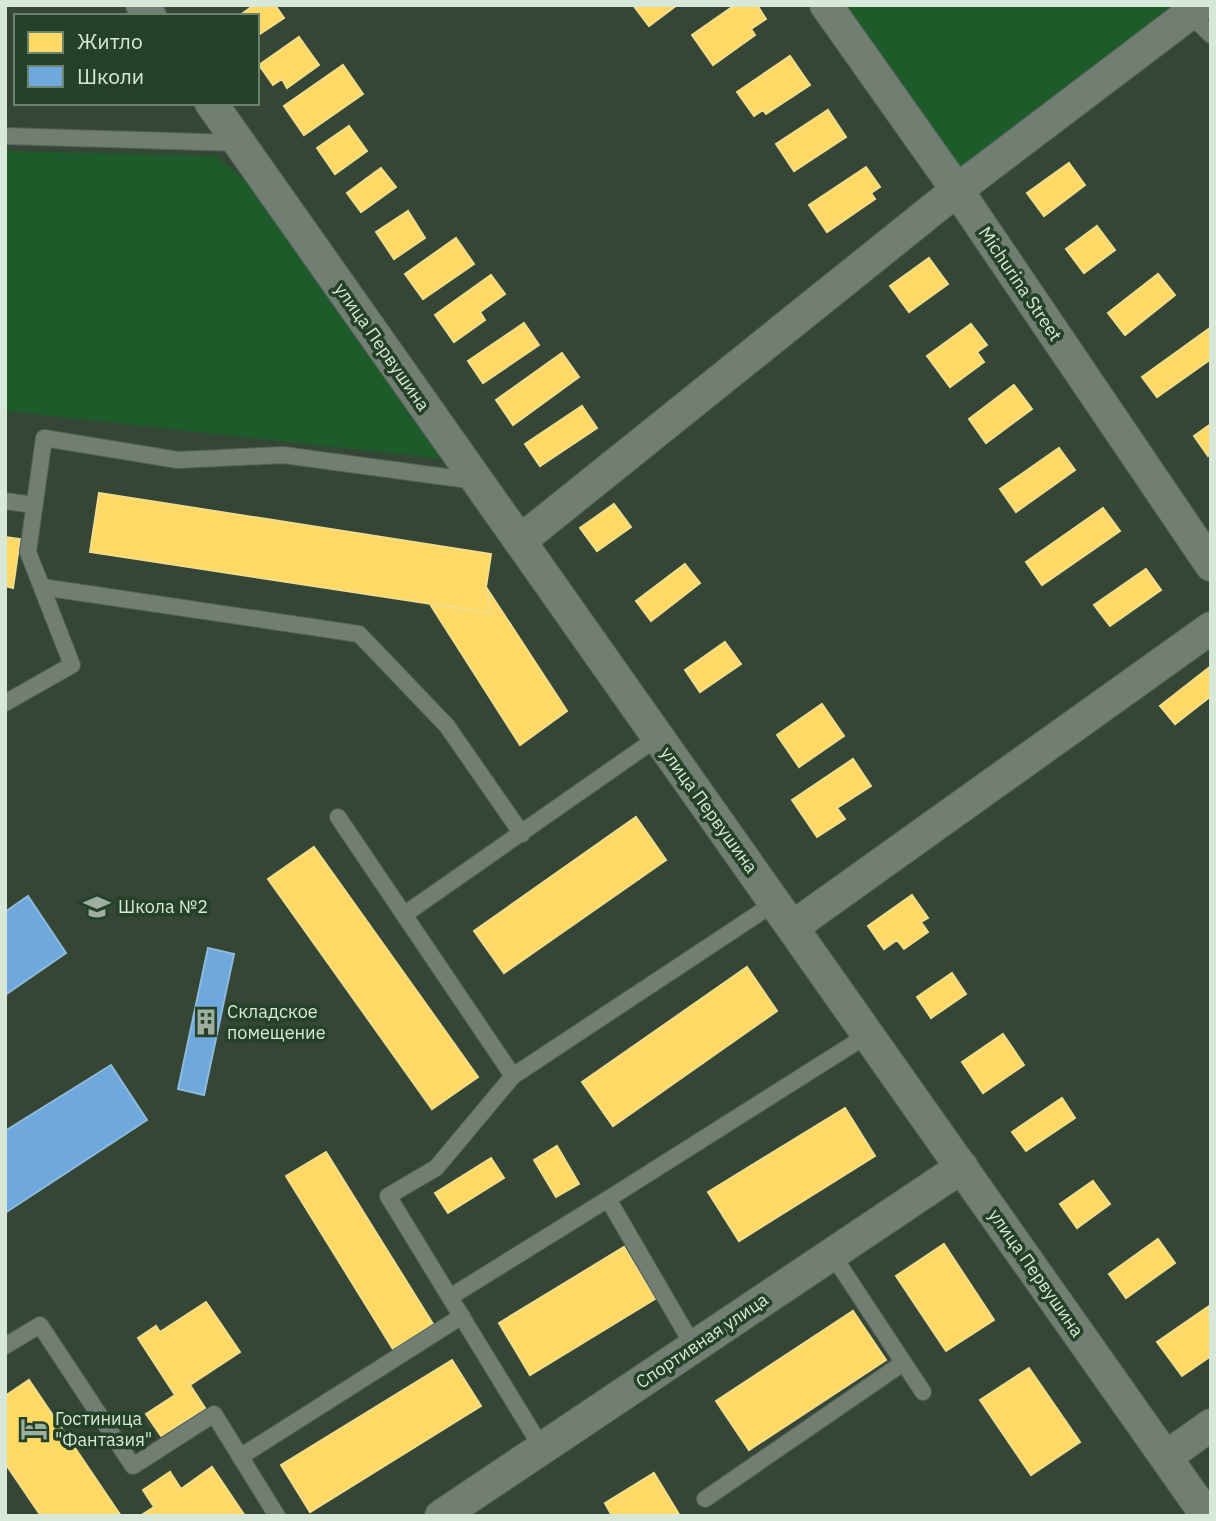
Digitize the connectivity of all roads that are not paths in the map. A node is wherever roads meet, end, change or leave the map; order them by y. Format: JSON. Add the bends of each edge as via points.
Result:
{"nodes":[{"id":1,"x":826,"y":5,"type":"edge"},
{"id":2,"x":1195,"y":15,"type":"edge"},
{"id":3,"x":212,"y":105,"type":"edge"},
{"id":4,"x":5,"y":136,"type":"edge"},
{"id":5,"x":239,"y":143,"type":"junction"},
{"id":6,"x":957,"y":190,"type":"junction"},
{"id":7,"x":476,"y":481,"type":"junction"},
{"id":8,"x":5,"y":501,"type":"edge"},
{"id":9,"x":34,"y":505,"type":"junction"},
{"id":10,"x":520,"y":541,"type":"junction"},
{"id":11,"x":1211,"y":565,"type":"edge"},
{"id":12,"x":41,"y":587,"type":"junction"},
{"id":13,"x":1211,"y":628,"type":"edge"},
{"id":14,"x":5,"y":702,"type":"edge"},
{"id":15,"x":657,"y":738,"type":"junction"},
{"id":16,"x":338,"y":817,"type":"dead end"},
{"id":17,"x":523,"y":834,"type":"junction"},
{"id":18,"x":405,"y":914,"type":"junction"},
{"id":19,"x":785,"y":914,"type":"junction"},
{"id":20,"x":869,"y":1034,"type":"junction"},
{"id":21,"x":513,"y":1076,"type":"junction"},
{"id":22,"x":962,"y":1167,"type":"junction"},
{"id":23,"x":608,"y":1199,"type":"junction"},
{"id":24,"x":832,"y":1254,"type":"junction"},
{"id":25,"x":450,"y":1297,"type":"junction"},
{"id":26,"x":461,"y":1316,"type":"junction"},
{"id":27,"x":5,"y":1346,"type":"edge"},
{"id":28,"x":694,"y":1347,"type":"junction"},
{"id":29,"x":903,"y":1363,"type":"junction"},
{"id":30,"x":923,"y":1392,"type":"dead end"},
{"id":31,"x":1211,"y":1426,"type":"edge"},
{"id":32,"x":541,"y":1448,"type":"junction"},
{"id":33,"x":240,"y":1457,"type":"junction"},
{"id":34,"x":1166,"y":1457,"type":"junction"},
{"id":35,"x":705,"y":1499,"type":"dead end"},
{"id":36,"x":277,"y":1516,"type":"edge"},
{"id":37,"x":441,"y":1516,"type":"edge"},
{"id":38,"x":1207,"y":1516,"type":"edge"}],
"edges":[{"from":1,"to":6,"type":"street","name":"Michurina Street"},
{"from":2,"to":6,"type":"street"},
{"from":3,"to":5,"type":"street","name":"улица Первушина"},
{"from":4,"to":5,"type":"lane"},
{"from":5,"to":7,"type":"street","name":"улица Первушина"},
{"from":6,"to":10,"type":"street"},
{"from":6,"to":11,"type":"street","name":"Michurina Street"},
{"from":7,"to":9,"type":"lane","via":[[283,456],[178,460],[44,438]]},
{"from":7,"to":10,"type":"street","name":"улица Первушина"},
{"from":8,"to":9,"type":"lane"},
{"from":9,"to":12,"type":"lane","via":[[28,552]]},
{"from":10,"to":15,"type":"street","name":"улица Первушина"},
{"from":12,"to":14,"type":"lane","via":[[72,665]]},
{"from":12,"to":17,"type":"lane","via":[[359,634],[447,726]]},
{"from":13,"to":19,"type":"street"},
{"from":15,"to":17,"type":"lane"},
{"from":15,"to":19,"type":"street","name":"улица Первушина"},
{"from":16,"to":18,"type":"lane"},
{"from":17,"to":18,"type":"lane"},
{"from":18,"to":21,"type":"lane"},
{"from":19,"to":20,"type":"street","name":"улица Первушина"},
{"from":19,"to":21,"type":"lane"},
{"from":20,"to":22,"type":"street","name":"улица Первушина"},
{"from":20,"to":23,"type":"lane"},
{"from":21,"to":25,"type":"lane","via":[[436,1168],[388,1196]]},
{"from":22,"to":24,"type":"street","name":"Спортивная улица"},
{"from":22,"to":34,"type":"street","name":"улица Первушина"},
{"from":23,"to":25,"type":"lane"},
{"from":23,"to":28,"type":"lane"},
{"from":24,"to":28,"type":"street","name":"Спортивная улица"},
{"from":24,"to":29,"type":"lane"},
{"from":25,"to":26,"type":"lane"},
{"from":26,"to":32,"type":"lane"},
{"from":26,"to":33,"type":"lane"},
{"from":27,"to":33,"type":"lane","via":[[40,1325],[133,1466],[214,1414]]},
{"from":28,"to":32,"type":"street","name":"Спортивная улица"},
{"from":29,"to":30,"type":"lane"},
{"from":29,"to":35,"type":"lane"},
{"from":31,"to":34,"type":"street"},
{"from":32,"to":37,"type":"street","name":"Спортивная улица"},
{"from":33,"to":36,"type":"lane"},
{"from":34,"to":38,"type":"street","name":"улица Первушина"}]}
